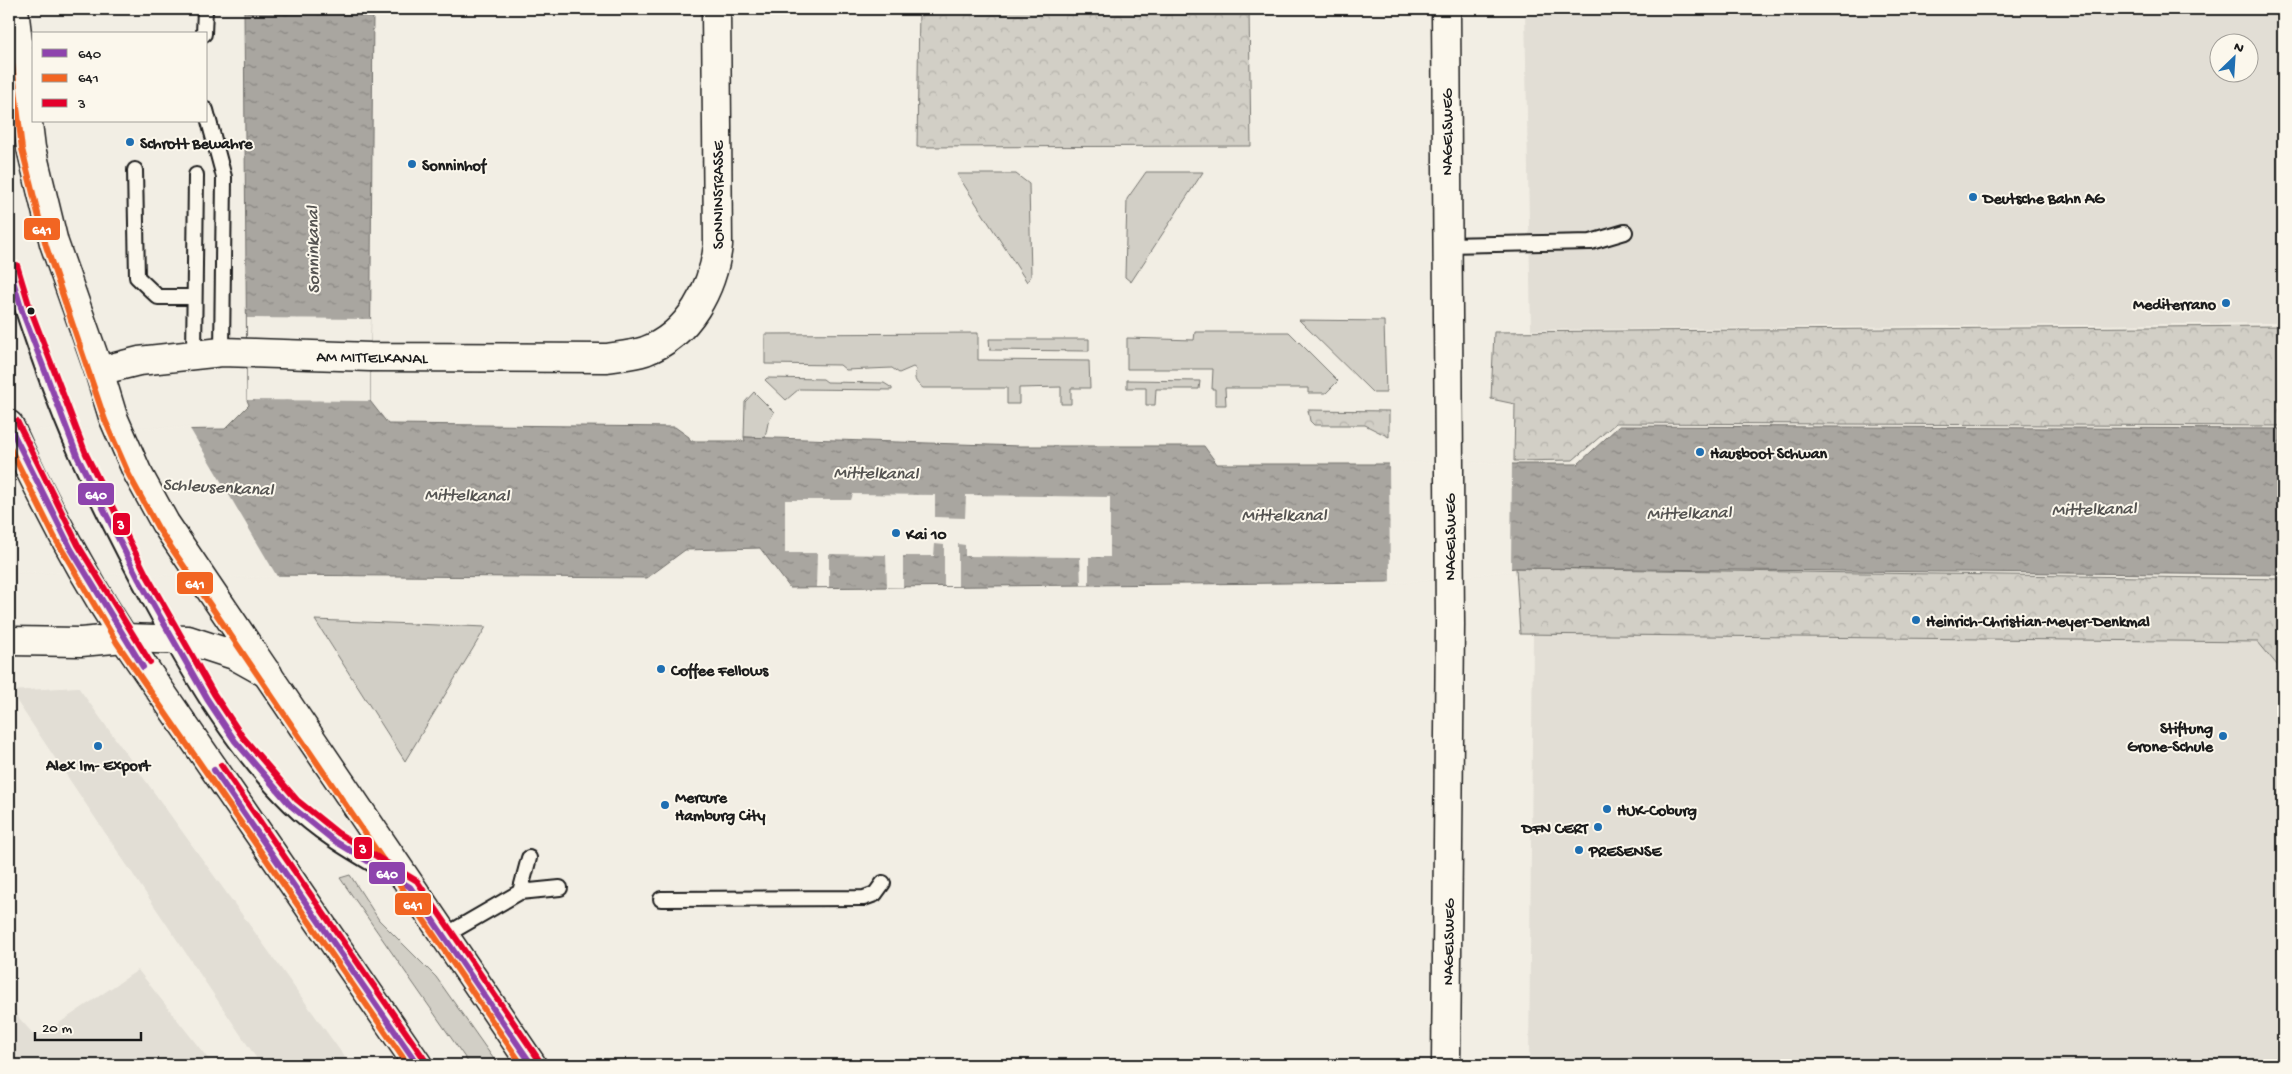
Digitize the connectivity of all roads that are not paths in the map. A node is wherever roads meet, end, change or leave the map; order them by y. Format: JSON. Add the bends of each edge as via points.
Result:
{"nodes":[{"id":1,"x":14,"y":9,"type":"edge"},
{"id":2,"x":205,"y":9,"type":"edge"},
{"id":3,"x":716,"y":9,"type":"edge"},
{"id":4,"x":1446,"y":9,"type":"edge"},
{"id":5,"x":204,"y":32,"type":"edge"},
{"id":6,"x":208,"y":117,"type":"edge"},
{"id":7,"x":134,"y":170,"type":"dead end"},
{"id":8,"x":196,"y":175,"type":"dead end"},
{"id":9,"x":1624,"y":232,"type":"dead end"},
{"id":10,"x":1446,"y":245,"type":"junction"},
{"id":11,"x":9,"y":267,"type":"edge"},
{"id":12,"x":194,"y":297,"type":"junction"},
{"id":13,"x":645,"y":351,"type":"joint"},
{"id":14,"x":234,"y":352,"type":"junction"},
{"id":15,"x":194,"y":355,"type":"junction"},
{"id":16,"x":99,"y":371,"type":"junction"},
{"id":17,"x":9,"y":425,"type":"edge"},
{"id":18,"x":124,"y":638,"type":"junction"},
{"id":19,"x":170,"y":638,"type":"junction"},
{"id":20,"x":9,"y":641,"type":"edge"},
{"id":21,"x":268,"y":674,"type":"junction"},
{"id":22,"x":529,"y":858,"type":"dead end"},
{"id":23,"x":883,"y":884,"type":"dead end"},
{"id":24,"x":410,"y":886,"type":"junction"},
{"id":25,"x":560,"y":888,"type":"dead end"},
{"id":26,"x":520,"y":892,"type":"junction"},
{"id":27,"x":661,"y":899,"type":"dead end"},
{"id":28,"x":444,"y":936,"type":"junction"},
{"id":29,"x":418,"y":1065,"type":"edge"},
{"id":30,"x":532,"y":1065,"type":"edge"},
{"id":31,"x":1446,"y":1065,"type":"edge"}],
"edges":[{"from":1,"to":16,"type":"street","via":[[31,148],[54,244]]},
{"from":2,"to":5,"type":"lane"},
{"from":3,"to":13,"type":"street","name":"SONNINSTRASSE","via":[[716,261],[707,290],[687,320],[666,339]]},
{"from":4,"to":10,"type":"street","name":"NAGELSWEG"},
{"from":6,"to":14,"type":"lane","via":[[224,177]]},
{"from":7,"to":12,"type":"lane","via":[[137,277],[158,297]]},
{"from":8,"to":12,"type":"lane"},
{"from":9,"to":10,"type":"lane","via":[[1591,242]]},
{"from":10,"to":31,"type":"street","name":"NAGELSWEG","via":[[1449,444]]},
{"from":11,"to":19,"type":"lane","via":[[22,311],[78,458]]},
{"from":12,"to":15,"type":"lane"},
{"from":13,"to":14,"type":"street","name":"AM MITTELKANAL","via":[[607,358]]},
{"from":14,"to":15,"type":"street","name":"AM MITTELKANAL"},
{"from":15,"to":16,"type":"street","name":"AM MITTELKANAL","via":[[139,361]]},
{"from":16,"to":21,"type":"street","via":[[113,417],[137,472],[166,523]]},
{"from":17,"to":18,"type":"street","via":[[39,492],[85,577]]},
{"from":18,"to":19,"type":"street"},
{"from":18,"to":20,"type":"street","via":[[81,642]]},
{"from":18,"to":29,"type":"street"},
{"from":19,"to":21,"type":"street","via":[[204,644],[234,655]]},
{"from":19,"to":24,"type":"lane","via":[[235,741],[291,806],[333,840]]},
{"from":21,"to":24,"type":"street"},
{"from":22,"to":26,"type":"lane"},
{"from":23,"to":27,"type":"lane","via":[[875,894],[864,898]]},
{"from":24,"to":28,"type":"street"},
{"from":25,"to":26,"type":"lane"},
{"from":26,"to":28,"type":"lane"},
{"from":28,"to":30,"type":"street"}]}
